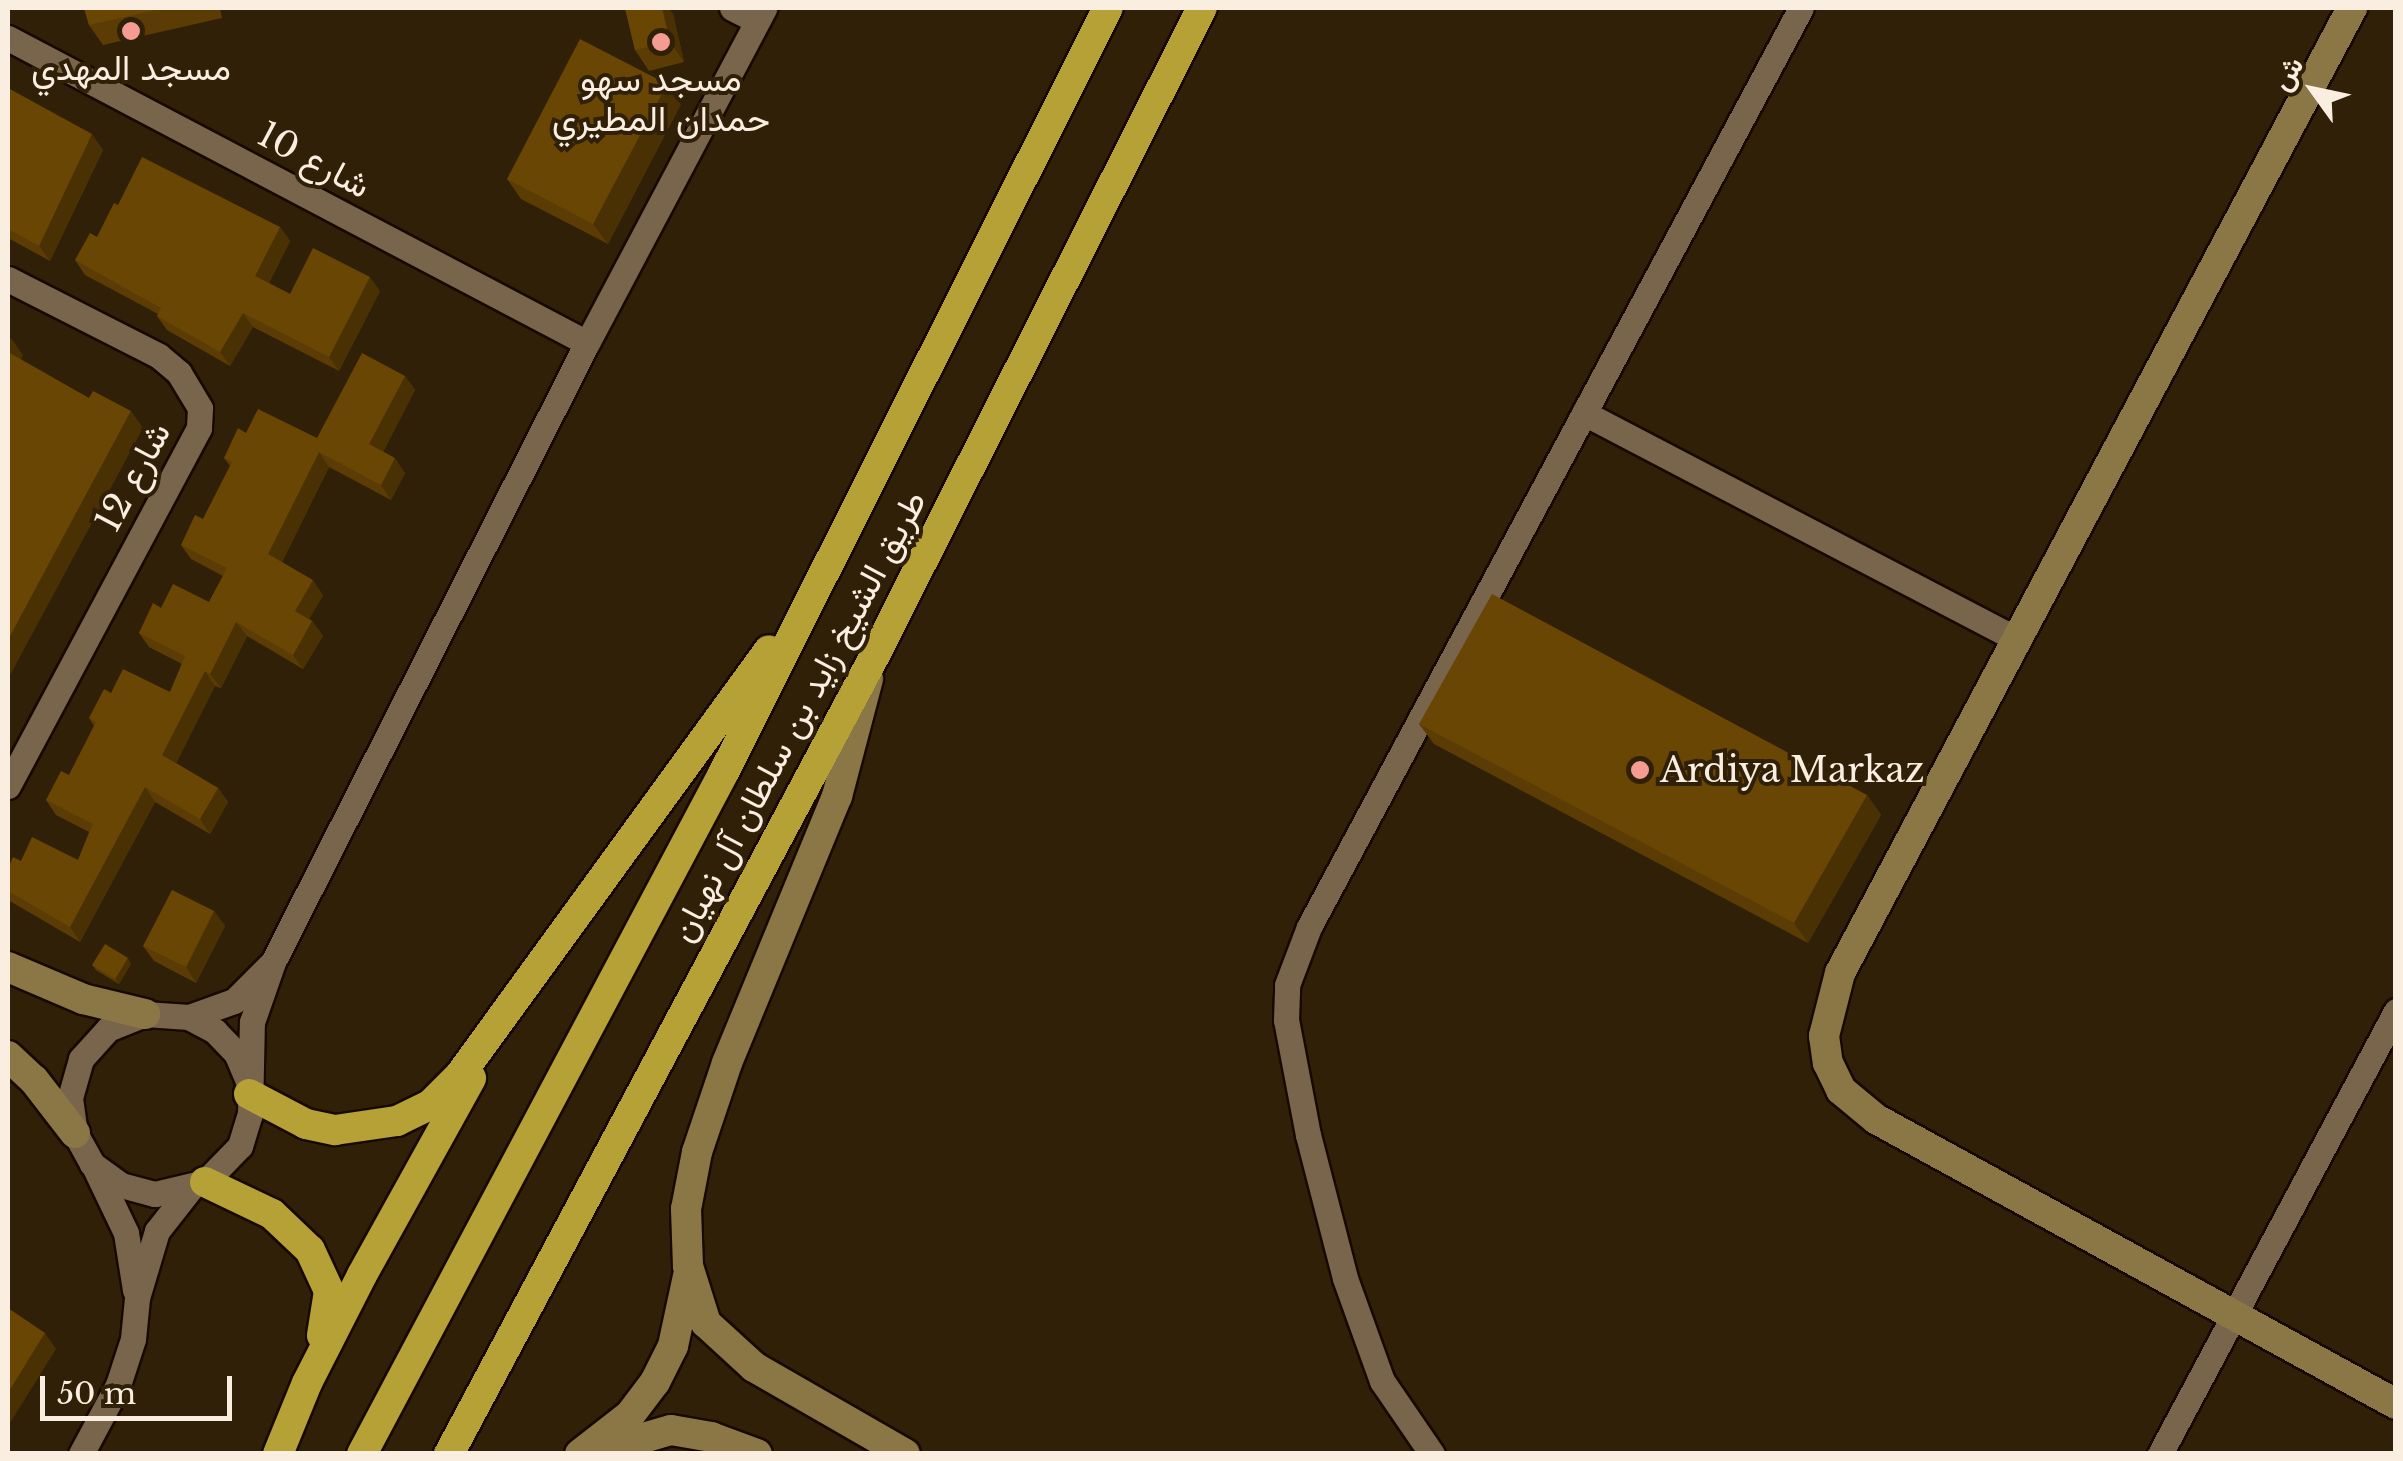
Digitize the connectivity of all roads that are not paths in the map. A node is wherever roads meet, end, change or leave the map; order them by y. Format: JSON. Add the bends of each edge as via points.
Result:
{"nodes":[{"id":1,"x":732,"y":8,"type":"edge"},
{"id":2,"x":1108,"y":8,"type":"edge"},
{"id":3,"x":1202,"y":8,"type":"edge"},
{"id":4,"x":1801,"y":8,"type":"edge"},
{"id":5,"x":2352,"y":8,"type":"edge"},
{"id":6,"x":761,"y":14,"type":"edge"},
{"id":7,"x":8,"y":38,"type":"edge"},
{"id":8,"x":8,"y":278,"type":"edge"},
{"id":9,"x":587,"y":344,"type":"junction"},
{"id":10,"x":1584,"y":413,"type":"junction"},
{"id":11,"x":819,"y":584,"type":"junction"},
{"id":12,"x":2014,"y":638,"type":"junction"},
{"id":13,"x":875,"y":655,"type":"junction"},
{"id":14,"x":8,"y":786,"type":"edge"},
{"id":15,"x":273,"y":962,"type":"junction"},
{"id":16,"x":8,"y":967,"type":"edge"},
{"id":17,"x":532,"y":970,"type":"junction"},
{"id":18,"x":2396,"y":1011,"type":"edge"},
{"id":19,"x":145,"y":1014,"type":"junction"},
{"id":20,"x":188,"y":1017,"type":"junction"},
{"id":21,"x":8,"y":1056,"type":"edge"},
{"id":22,"x":248,"y":1088,"type":"junction"},
{"id":23,"x":75,"y":1133,"type":"junction"},
{"id":24,"x":92,"y":1164,"type":"junction"},
{"id":25,"x":198,"y":1185,"type":"junction"},
{"id":26,"x":688,"y":1266,"type":"junction"},
{"id":27,"x":137,"y":1298,"type":"junction"},
{"id":28,"x":2232,"y":1317,"type":"junction"},
{"id":29,"x":307,"y":1383,"type":"junction"},
{"id":30,"x":2396,"y":1404,"type":"edge"},
{"id":31,"x":81,"y":1454,"type":"edge"},
{"id":32,"x":278,"y":1454,"type":"edge"},
{"id":33,"x":362,"y":1454,"type":"edge"},
{"id":34,"x":450,"y":1454,"type":"edge"},
{"id":35,"x":580,"y":1454,"type":"edge"},
{"id":36,"x":591,"y":1454,"type":"edge"},
{"id":37,"x":757,"y":1454,"type":"edge"},
{"id":38,"x":905,"y":1454,"type":"edge"},
{"id":39,"x":1432,"y":1454,"type":"edge"},
{"id":40,"x":2160,"y":1454,"type":"edge"}],
"edges":[{"from":1,"to":6,"type":"street"},
{"from":2,"to":11,"type":"highway","name":"طريق الشيخ زايد بن سلطان آل نهيان"},
{"from":3,"to":13,"type":"highway","name":"طريق الشيخ زايد بن سلطان آل نهيان"},
{"from":4,"to":10,"type":"street"},
{"from":5,"to":12,"type":"street"},
{"from":6,"to":9,"type":"street"},
{"from":7,"to":9,"type":"street","name":"شارع 10"},
{"from":8,"to":14,"type":"street","name":"شارع 12","via":[[159,356],[179,373],[200,408],[199,428]]},
{"from":9,"to":15,"type":"street"},
{"from":10,"to":12,"type":"street"},
{"from":10,"to":39,"type":"street","via":[[1309,927],[1286,985],[1286,1020],[1308,1135],[1345,1278],[1382,1381]]},
{"from":11,"to":17,"type":"highway"},
{"from":11,"to":33,"type":"highway","name":"طريق الشيخ زايد بن سلطان آل نهيان"},
{"from":12,"to":28,"type":"street","via":[[1840,973],[1824,1036],[1828,1063],[1841,1090],[1876,1119]]},
{"from":13,"to":26,"type":"street","via":[[837,796],[697,1152],[686,1209]]},
{"from":13,"to":34,"type":"highway","name":"طريق الشيخ زايد بن سلطان آل نهيان"},
{"from":15,"to":20,"type":"street","via":[[234,1002]]},
{"from":15,"to":22,"type":"street","via":[[252,1022]]},
{"from":16,"to":19,"type":"street"},
{"from":17,"to":22,"type":"highway","via":[[460,1075],[430,1104],[397,1121],[336,1130],[306,1124]]},
{"from":17,"to":29,"type":"highway"},
{"from":18,"to":28,"type":"street"},
{"from":19,"to":20,"type":"street"},
{"from":19,"to":23,"type":"street","via":[[108,1029],[82,1059],[70,1098]]},
{"from":20,"to":22,"type":"street","via":[[236,1053]]},
{"from":21,"to":23,"type":"street"},
{"from":22,"to":25,"type":"street","via":[[250,1114],[240,1146]]},
{"from":23,"to":24,"type":"street"},
{"from":24,"to":25,"type":"street","via":[[121,1185],[155,1194]]},
{"from":24,"to":27,"type":"street","via":[[126,1234]]},
{"from":25,"to":27,"type":"street","via":[[157,1231]]},
{"from":25,"to":29,"type":"highway","via":[[272,1214],[296,1231],[322,1269],[329,1291],[326,1320]]},
{"from":26,"to":35,"type":"street","via":[[673,1346],[655,1382],[630,1415]]},
{"from":26,"to":38,"type":"street","via":[[706,1323],[754,1367]]},
{"from":27,"to":31,"type":"street","via":[[134,1339],[118,1385]]},
{"from":28,"to":30,"type":"street"},
{"from":28,"to":40,"type":"street"},
{"from":29,"to":32,"type":"highway"},
{"from":36,"to":37,"type":"street","via":[[671,1430]]}]}
